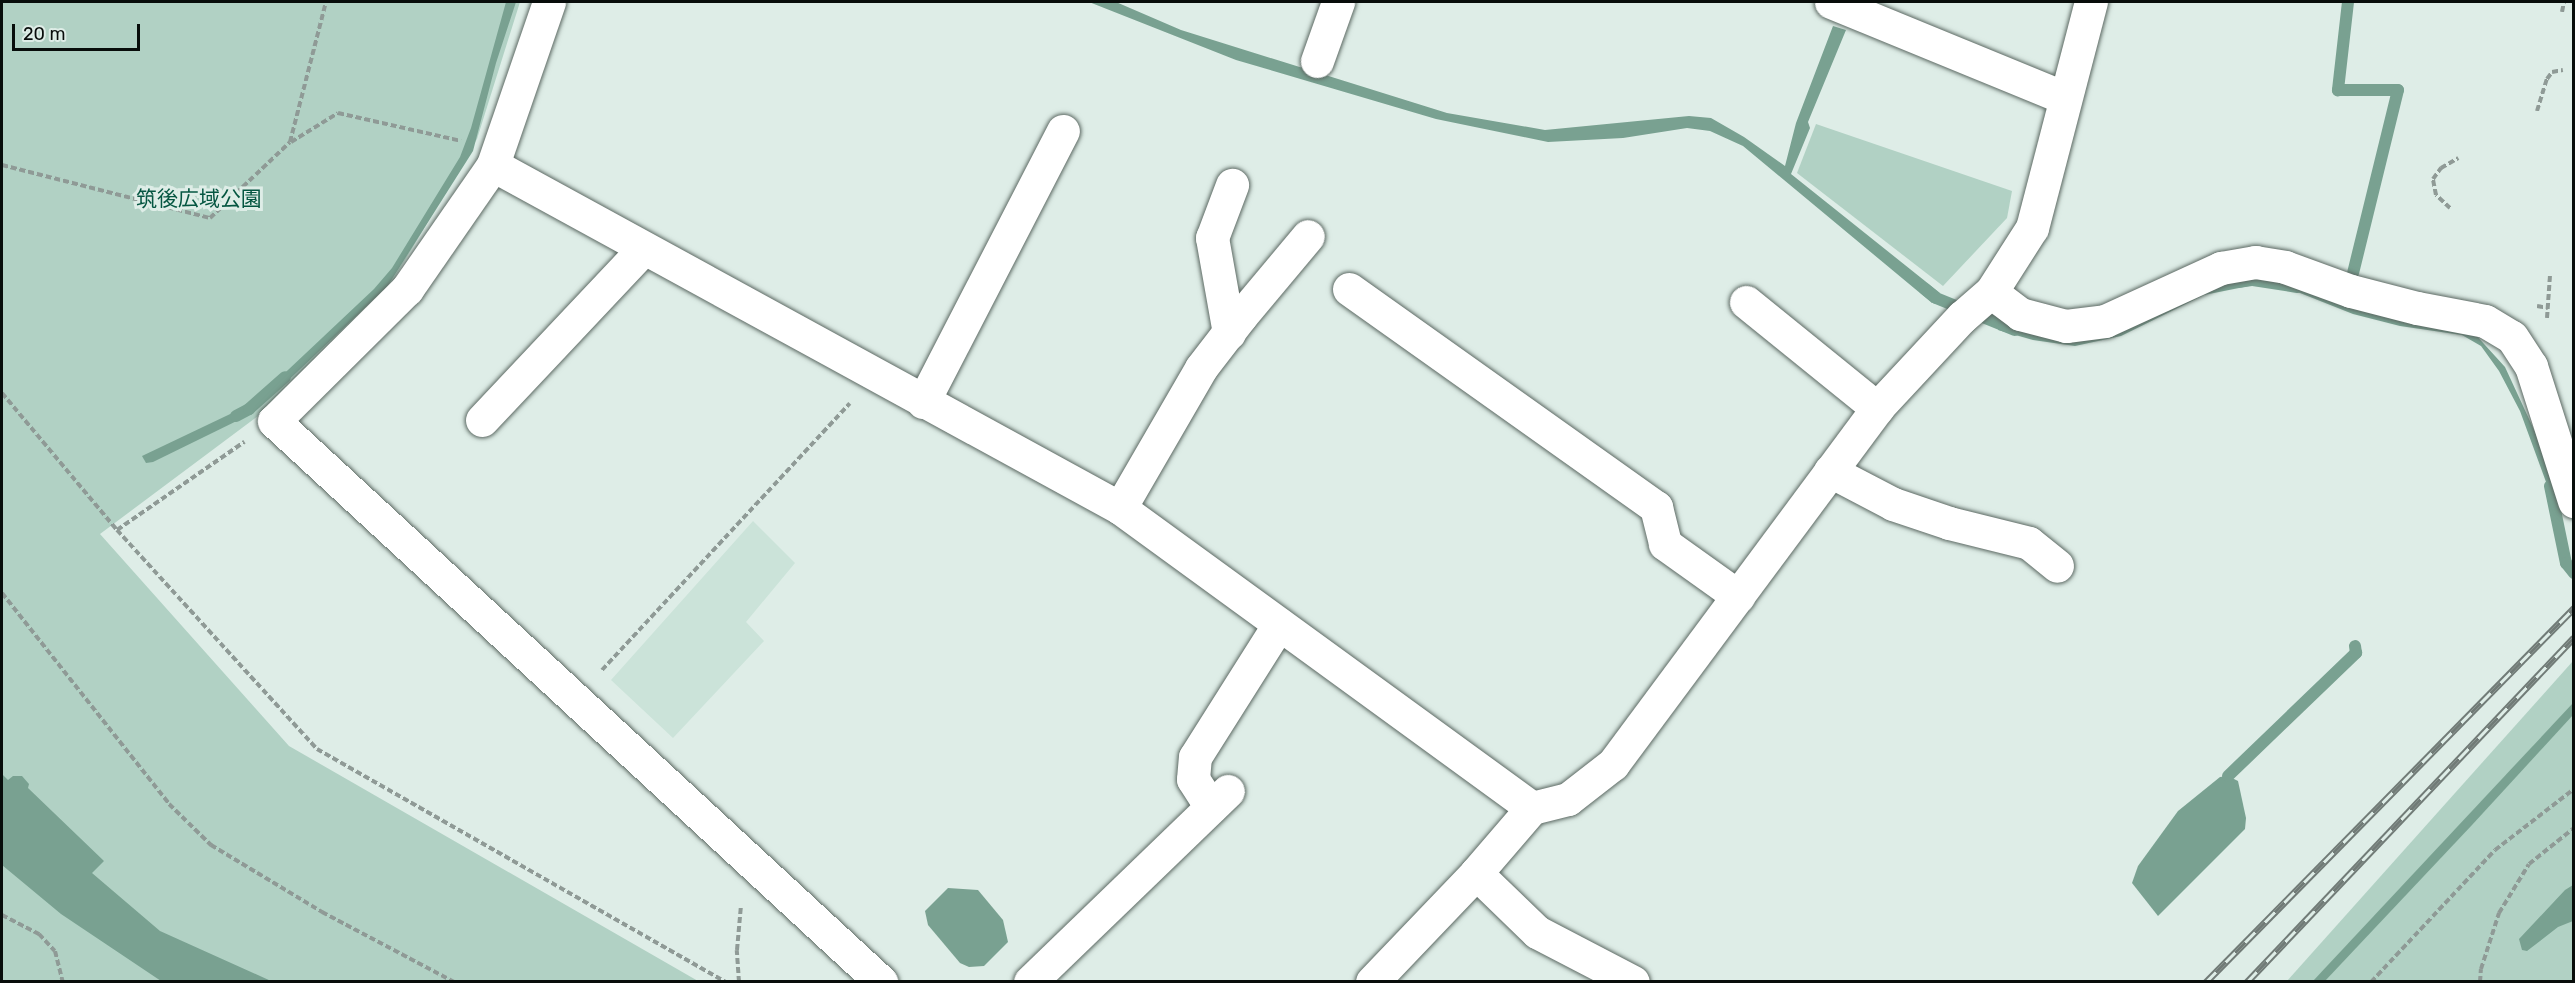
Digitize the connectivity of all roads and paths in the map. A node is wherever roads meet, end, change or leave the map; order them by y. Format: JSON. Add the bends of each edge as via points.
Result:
{"nodes":[{"id":1,"x":326,"y":2,"type":"edge"},
{"id":2,"x":549,"y":2,"type":"edge"},
{"id":3,"x":1338,"y":2,"type":"edge"},
{"id":4,"x":1831,"y":2,"type":"edge"},
{"id":5,"x":2091,"y":2,"type":"edge"},
{"id":6,"x":2564,"y":2,"type":"edge"},
{"id":7,"x":2562,"y":12,"type":"dead end"},
{"id":8,"x":1317,"y":61,"type":"dead end"},
{"id":9,"x":2563,"y":70,"type":"dead end"},
{"id":10,"x":2066,"y":98,"type":"junction"},
{"id":11,"x":2537,"y":111,"type":"dead end"},
{"id":12,"x":1063,"y":131,"type":"dead end"},
{"id":13,"x":456,"y":139,"type":"dead end"},
{"id":14,"x":290,"y":142,"type":"junction"},
{"id":15,"x":2458,"y":158,"type":"dead end"},
{"id":16,"x":2,"y":165,"type":"edge"},
{"id":17,"x":493,"y":165,"type":"junction"},
{"id":18,"x":1232,"y":185,"type":"dead end"},
{"id":19,"x":2450,"y":208,"type":"dead end"},
{"id":20,"x":1308,"y":236,"type":"dead end"},
{"id":21,"x":644,"y":248,"type":"junction"},
{"id":22,"x":1349,"y":289,"type":"dead end"},
{"id":23,"x":1991,"y":292,"type":"junction"},
{"id":24,"x":1746,"y":302,"type":"dead end"},
{"id":25,"x":1229,"y":333,"type":"junction"},
{"id":26,"x":874,"y":376,"type":"junction"},
{"id":27,"x":2,"y":393,"type":"edge"},
{"id":28,"x":923,"y":402,"type":"junction"},
{"id":29,"x":1877,"y":408,"type":"junction"},
{"id":30,"x":482,"y":420,"type":"dead end"},
{"id":31,"x":274,"y":421,"type":"junction"},
{"id":32,"x":1830,"y":471,"type":"junction"},
{"id":33,"x":2574,"y":501,"type":"edge"},
{"id":34,"x":1120,"y":508,"type":"junction"},
{"id":35,"x":117,"y":530,"type":"junction"},
{"id":36,"x":2058,"y":566,"type":"dead end"},
{"id":37,"x":2,"y":593,"type":"edge"},
{"id":38,"x":1738,"y":596,"type":"junction"},
{"id":39,"x":1280,"y":624,"type":"junction"},
{"id":40,"x":575,"y":699,"type":"junction"},
{"id":41,"x":2574,"y":789,"type":"edge"},
{"id":42,"x":1532,"y":808,"type":"junction"},
{"id":43,"x":2574,"y":828,"type":"edge"},
{"id":44,"x":753,"y":864,"type":"junction"},
{"id":45,"x":1476,"y":873,"type":"junction"},
{"id":46,"x":2,"y":915,"type":"edge"},
{"id":47,"x":63,"y":981,"type":"edge"},
{"id":48,"x":454,"y":981,"type":"edge"},
{"id":49,"x":726,"y":981,"type":"edge"},
{"id":50,"x":739,"y":981,"type":"edge"},
{"id":51,"x":881,"y":981,"type":"edge"},
{"id":52,"x":1030,"y":981,"type":"edge"},
{"id":53,"x":1372,"y":981,"type":"edge"},
{"id":54,"x":1633,"y":981,"type":"edge"},
{"id":55,"x":2371,"y":981,"type":"edge"},
{"id":56,"x":2480,"y":981,"type":"edge"}],
"edges":[{"from":1,"to":14,"type":"path"},
{"from":2,"to":17,"type":"street"},
{"from":3,"to":8,"type":"street"},
{"from":4,"to":10,"type":"street"},
{"from":5,"to":10,"type":"street"},
{"from":6,"to":7,"type":"path"},
{"from":9,"to":11,"type":"path","via":[[2552,72],[2547,79]]},
{"from":10,"to":23,"type":"street","via":[[2032,228]]},
{"from":12,"to":28,"type":"street"},
{"from":13,"to":14,"type":"path","via":[[338,113]]},
{"from":14,"to":16,"type":"path","via":[[210,218]]},
{"from":15,"to":19,"type":"path","via":[[2441,168],[2433,179],[2436,195]]},
{"from":17,"to":21,"type":"street"},
{"from":17,"to":31,"type":"street","via":[[407,289]]},
{"from":18,"to":25,"type":"street","via":[[1212,238]]},
{"from":20,"to":25,"type":"street"},
{"from":21,"to":26,"type":"street"},
{"from":21,"to":30,"type":"street"},
{"from":22,"to":38,"type":"street","via":[[1656,507],[1665,544]]},
{"from":23,"to":29,"type":"street","via":[[1962,317]]},
{"from":23,"to":33,"type":"street","via":[[2020,314],[2066,326],[2105,321],[2221,268],[2255,262],[2285,267],[2362,294],[2485,321],[2512,337],[2531,366]]},
{"from":24,"to":29,"type":"street"},
{"from":25,"to":34,"type":"street","via":[[1201,368]]},
{"from":26,"to":28,"type":"street"},
{"from":26,"to":40,"type":"path"},
{"from":27,"to":35,"type":"path"},
{"from":28,"to":34,"type":"street"},
{"from":29,"to":32,"type":"street"},
{"from":31,"to":35,"type":"path"},
{"from":31,"to":40,"type":"street"},
{"from":32,"to":36,"type":"street","via":[[1893,504],[1948,523],[2029,543]]},
{"from":32,"to":38,"type":"street"},
{"from":34,"to":39,"type":"street"},
{"from":35,"to":49,"type":"path","via":[[318,749]]},
{"from":37,"to":48,"type":"path","via":[[169,804],[211,846],[322,912]]},
{"from":38,"to":42,"type":"street","via":[[1613,764],[1568,799]]},
{"from":39,"to":42,"type":"street"},
{"from":39,"to":52,"type":"street","via":[[1195,757],[1193,779],[1220,799]]},
{"from":40,"to":44,"type":"street"},
{"from":41,"to":55,"type":"path","via":[[2495,850]]},
{"from":42,"to":45,"type":"street"},
{"from":43,"to":56,"type":"path","via":[[2529,864],[2499,913]]},
{"from":44,"to":50,"type":"path","via":[[738,914]]},
{"from":44,"to":51,"type":"street"},
{"from":45,"to":53,"type":"street"},
{"from":45,"to":54,"type":"street","via":[[1537,932]]},
{"from":46,"to":47,"type":"path","via":[[39,934],[56,951]]}]}
